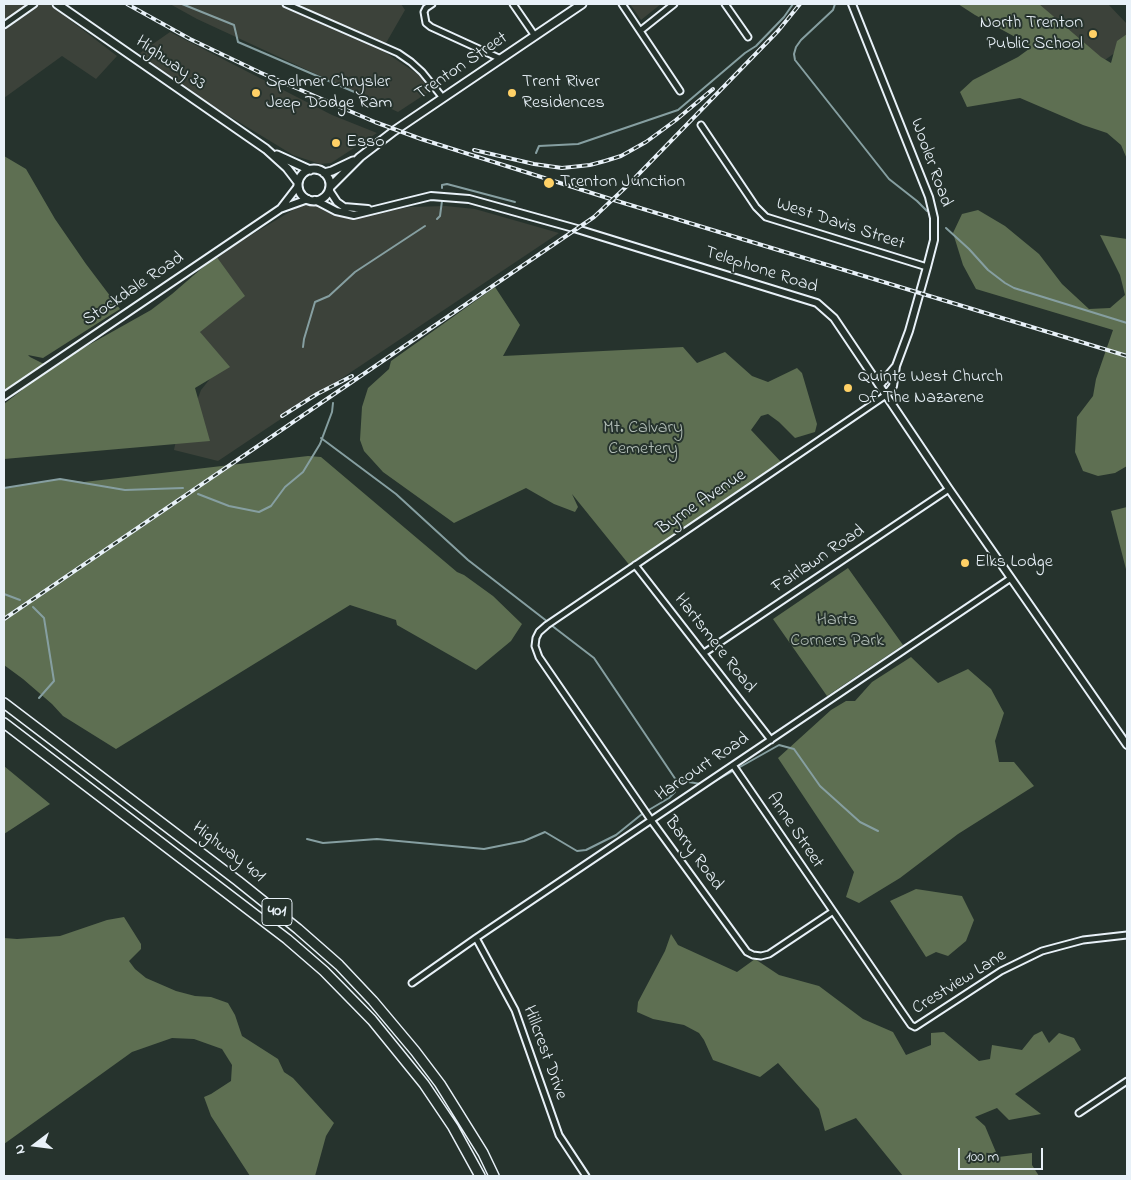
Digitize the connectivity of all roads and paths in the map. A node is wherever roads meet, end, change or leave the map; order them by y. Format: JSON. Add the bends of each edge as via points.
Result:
{"nodes":[{"id":1,"x":34,"y":4,"type":"edge"},
{"id":2,"x":57,"y":4,"type":"edge"},
{"id":3,"x":286,"y":4,"type":"edge"},
{"id":4,"x":432,"y":4,"type":"edge"},
{"id":5,"x":514,"y":4,"type":"edge"},
{"id":6,"x":582,"y":4,"type":"edge"},
{"id":7,"x":622,"y":4,"type":"edge"},
{"id":8,"x":674,"y":4,"type":"edge"},
{"id":9,"x":725,"y":4,"type":"edge"},
{"id":10,"x":852,"y":4,"type":"edge"},
{"id":11,"x":4,"y":25,"type":"edge"},
{"id":12,"x":640,"y":31,"type":"junction"},
{"id":13,"x":535,"y":36,"type":"junction"},
{"id":14,"x":748,"y":37,"type":"dead end"},
{"id":15,"x":501,"y":59,"type":"junction"},
{"id":16,"x":680,"y":91,"type":"dead end"},
{"id":17,"x":443,"y":98,"type":"junction"},
{"id":18,"x":702,"y":125,"type":"dead end"},
{"id":19,"x":266,"y":149,"type":"junction"},
{"id":20,"x":360,"y":157,"type":"junction"},
{"id":21,"x":310,"y":170,"type":"junction"},
{"id":22,"x":324,"y":173,"type":"junction"},
{"id":23,"x":297,"y":184,"type":"junction"},
{"id":24,"x":330,"y":189,"type":"junction"},
{"id":25,"x":311,"y":200,"type":"junction"},
{"id":26,"x":280,"y":209,"type":"junction"},
{"id":27,"x":377,"y":210,"type":"junction"},
{"id":28,"x":927,"y":267,"type":"junction"},
{"id":29,"x":896,"y":366,"type":"junction"},
{"id":30,"x":880,"y":385,"type":"junction"},
{"id":31,"x":886,"y":395,"type":"junction"},
{"id":32,"x":4,"y":396,"type":"edge"},
{"id":33,"x":949,"y":489,"type":"junction"},
{"id":34,"x":635,"y":565,"type":"junction"},
{"id":35,"x":1010,"y":578,"type":"junction"},
{"id":36,"x":536,"y":638,"type":"joint"},
{"id":37,"x":704,"y":654,"type":"junction"},
{"id":38,"x":4,"y":703,"type":"edge"},
{"id":39,"x":4,"y":722,"type":"edge"},
{"id":40,"x":770,"y":740,"type":"junction"},
{"id":41,"x":1127,"y":745,"type":"edge"},
{"id":42,"x":733,"y":765,"type":"junction"},
{"id":43,"x":651,"y":820,"type":"junction"},
{"id":44,"x":832,"y":912,"type":"junction"},
{"id":45,"x":1127,"y":935,"type":"edge"},
{"id":46,"x":476,"y":938,"type":"junction"},
{"id":47,"x":412,"y":983,"type":"dead end"},
{"id":48,"x":1127,"y":1081,"type":"edge"},
{"id":49,"x":1079,"y":1113,"type":"dead end"},
{"id":50,"x":480,"y":1176,"type":"edge"},
{"id":51,"x":494,"y":1176,"type":"edge"},
{"id":52,"x":586,"y":1176,"type":"edge"}],
"edges":[{"from":1,"to":11,"type":"street"},
{"from":2,"to":19,"type":"main road","name":"Highway 33"},
{"from":3,"to":17,"type":"street","via":[[398,54],[422,72]]},
{"from":4,"to":15,"type":"street","via":[[426,8],[424,16],[431,27]]},
{"from":5,"to":13,"type":"street"},
{"from":6,"to":13,"type":"main road","name":"Trenton Street"},
{"from":7,"to":12,"type":"street"},
{"from":8,"to":12,"type":"street"},
{"from":9,"to":14,"type":"street"},
{"from":10,"to":28,"type":"street","name":"Wooler Road","via":[[929,197],[934,234]]},
{"from":12,"to":16,"type":"street"},
{"from":13,"to":15,"type":"main road","name":"Trenton Street"},
{"from":15,"to":17,"type":"main road","name":"Trenton Street"},
{"from":17,"to":20,"type":"main road","name":"Trenton Street"},
{"from":18,"to":28,"type":"street","name":"West Davis Street","via":[[766,217]]},
{"from":19,"to":21,"type":"main road","name":"Highway 33"},
{"from":19,"to":23,"type":"main road","name":"Highway 33","via":[[287,168]]},
{"from":20,"to":22,"type":"main road","name":"Trenton Street"},
{"from":20,"to":24,"type":"main road","name":"Trenton Street"},
{"from":21,"to":22,"type":"main road"},
{"from":21,"to":23,"type":"main road","via":[[301,174]]},
{"from":22,"to":24,"type":"main road","via":[[329,179]]},
{"from":23,"to":25,"type":"main road","via":[[301,194]]},
{"from":23,"to":26,"type":"street","name":"Stockdale Road"},
{"from":24,"to":25,"type":"main road","via":[[325,197]]},
{"from":24,"to":27,"type":"street","name":"Telephone Road","via":[[344,207]]},
{"from":25,"to":26,"type":"street","name":"Stockdale Road"},
{"from":25,"to":27,"type":"street","name":"Telephone Road","via":[[349,215]]},
{"from":26,"to":32,"type":"street","name":"Stockdale Road"},
{"from":27,"to":30,"type":"street","name":"Telephone Road","via":[[431,196],[470,199],[817,304],[834,318]]},
{"from":28,"to":29,"type":"street","name":"Wooler Road"},
{"from":29,"to":30,"type":"street","name":"Wooler Road"},
{"from":29,"to":31,"type":"street","name":"Wooler Road","via":[[893,386]]},
{"from":30,"to":31,"type":"street","name":"Telephone Road"},
{"from":31,"to":33,"type":"street","name":"Telephone Road"},
{"from":31,"to":34,"type":"street","name":"Byrne Avenue"},
{"from":33,"to":35,"type":"street","name":"Telephone Road"},
{"from":33,"to":37,"type":"street","name":"Fairlawn Road"},
{"from":34,"to":36,"type":"street","name":"Byrne Avenue","via":[[547,625]]},
{"from":34,"to":37,"type":"street","name":"Hartsmere Road"},
{"from":35,"to":40,"type":"street","name":"Harcourt Road"},
{"from":35,"to":41,"type":"street","name":"Telephone Road"},
{"from":36,"to":43,"type":"street","name":"Barry Road","via":[[539,657]]},
{"from":37,"to":40,"type":"street","name":"Hartsmere Road"},
{"from":38,"to":51,"type":"highway","name":"Highway 401","number":"401","via":[[238,881],[339,965],[373,1001],[440,1084]]},
{"from":39,"to":50,"type":"highway","name":"Highway 401","number":"401","via":[[287,939],[324,971],[372,1020],[424,1084]]},
{"from":40,"to":42,"type":"street","name":"Harcourt Road"},
{"from":42,"to":43,"type":"street","name":"Harcourt Road"},
{"from":42,"to":44,"type":"street","name":"Anne Street"},
{"from":43,"to":44,"type":"street","name":"Barry Road","via":[[742,946],[753,955],[769,954]]},
{"from":43,"to":46,"type":"street","name":"Harcourt Road"},
{"from":44,"to":45,"type":"street","name":"Crestview Lane","via":[[915,1028],[1001,971],[1042,951],[1082,940]]},
{"from":46,"to":47,"type":"street","name":"Harcourt Road"},
{"from":46,"to":52,"type":"street","name":"Hillcrest Drive","via":[[515,1010],[559,1135]]},
{"from":48,"to":49,"type":"street"}]}
